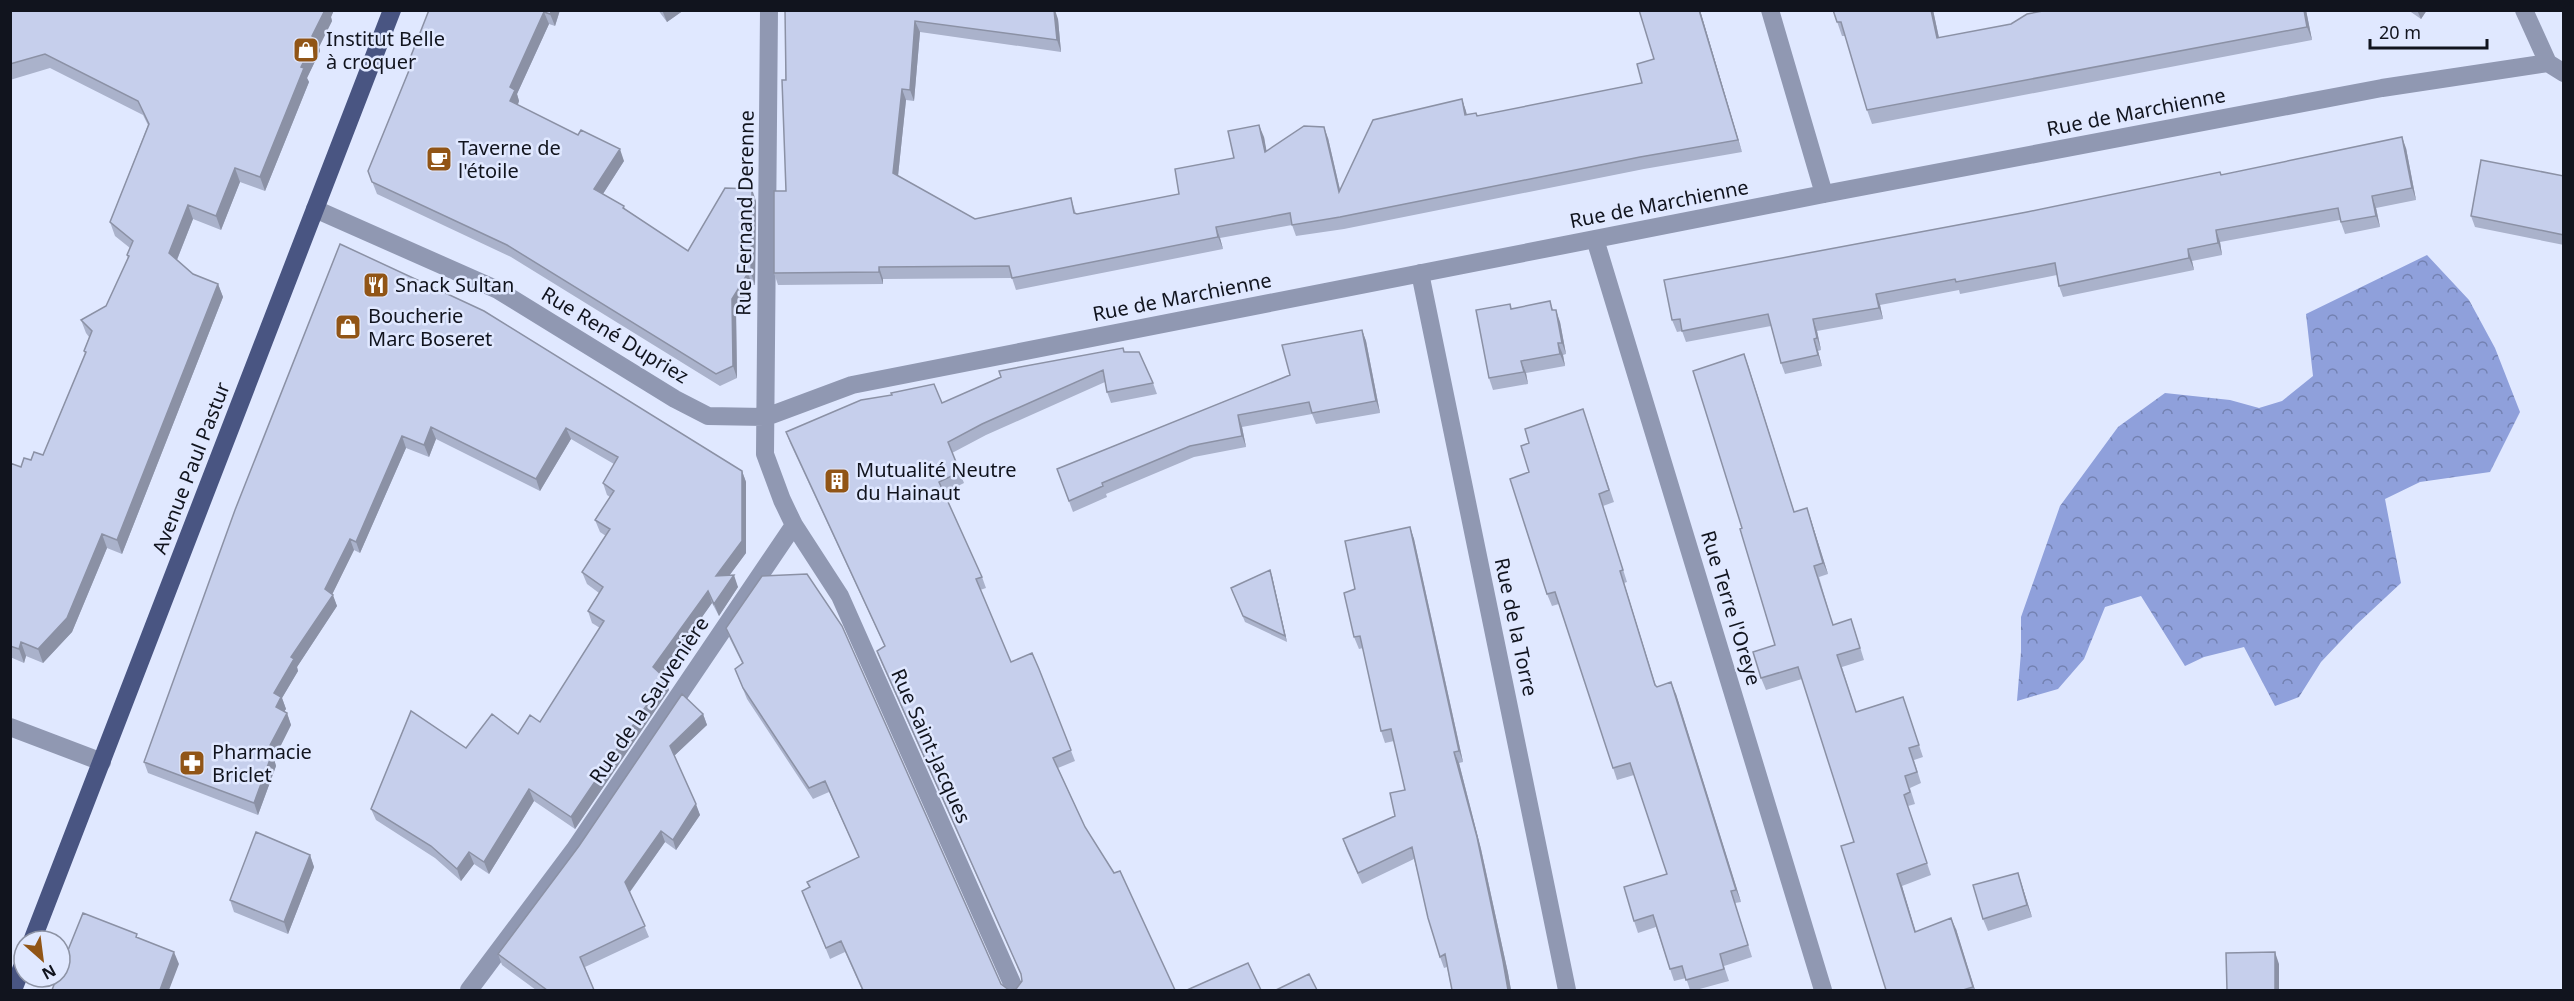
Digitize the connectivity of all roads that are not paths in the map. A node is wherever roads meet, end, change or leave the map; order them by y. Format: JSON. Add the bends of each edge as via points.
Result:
{"nodes":[{"id":1,"x":392,"y":10,"type":"edge"},
{"id":2,"x":769,"y":10,"type":"edge"},
{"id":3,"x":1770,"y":10,"type":"edge"},
{"id":4,"x":2524,"y":10,"type":"edge"},
{"id":5,"x":2556,"y":68,"type":"edge"},
{"id":6,"x":1824,"y":194,"type":"junction"},
{"id":7,"x":315,"y":209,"type":"junction"},
{"id":8,"x":1595,"y":239,"type":"junction"},
{"id":9,"x":1420,"y":273,"type":"junction"},
{"id":10,"x":766,"y":417,"type":"junction"},
{"id":11,"x":794,"y":525,"type":"junction"},
{"id":12,"x":10,"y":727,"type":"edge"},
{"id":13,"x":102,"y":762,"type":"junction"},
{"id":14,"x":37,"y":929,"type":"edge"},
{"id":15,"x":469,"y":990,"type":"edge"},
{"id":16,"x":1015,"y":990,"type":"edge"},
{"id":17,"x":1567,"y":990,"type":"edge"},
{"id":18,"x":1823,"y":990,"type":"edge"}],
"edges":[{"from":1,"to":7,"type":"main road","name":"Avenue Paul Pastur"},
{"from":2,"to":10,"type":"street","name":"Rue Fernand Derenne"},
{"from":3,"to":6,"type":"street"},
{"from":4,"to":5,"type":"street"},
{"from":5,"to":6,"type":"street","name":"Rue de Marchienne","via":[[2382,88]]},
{"from":6,"to":8,"type":"street","name":"Rue de Marchienne"},
{"from":7,"to":10,"type":"street","name":"Rue René Dupriez","via":[[498,290],[708,416]]},
{"from":7,"to":13,"type":"main road","name":"Avenue Paul Pastur"},
{"from":8,"to":9,"type":"street","name":"Rue de Marchienne"},
{"from":8,"to":18,"type":"street","name":"Rue Terre l'Oreye"},
{"from":9,"to":10,"type":"street","name":"Rue de Marchienne","via":[[852,385]]},
{"from":9,"to":17,"type":"street","name":"Rue de la Torre"},
{"from":10,"to":11,"type":"street","via":[[765,454]]},
{"from":11,"to":15,"type":"street","name":"Rue de la Sauvenière","via":[[574,850]]},
{"from":11,"to":16,"type":"street","name":"Rue Saint-Jacques","via":[[840,596]]},
{"from":12,"to":13,"type":"street"},
{"from":13,"to":14,"type":"main road","name":"Avenue Paul Pastur"}]}
